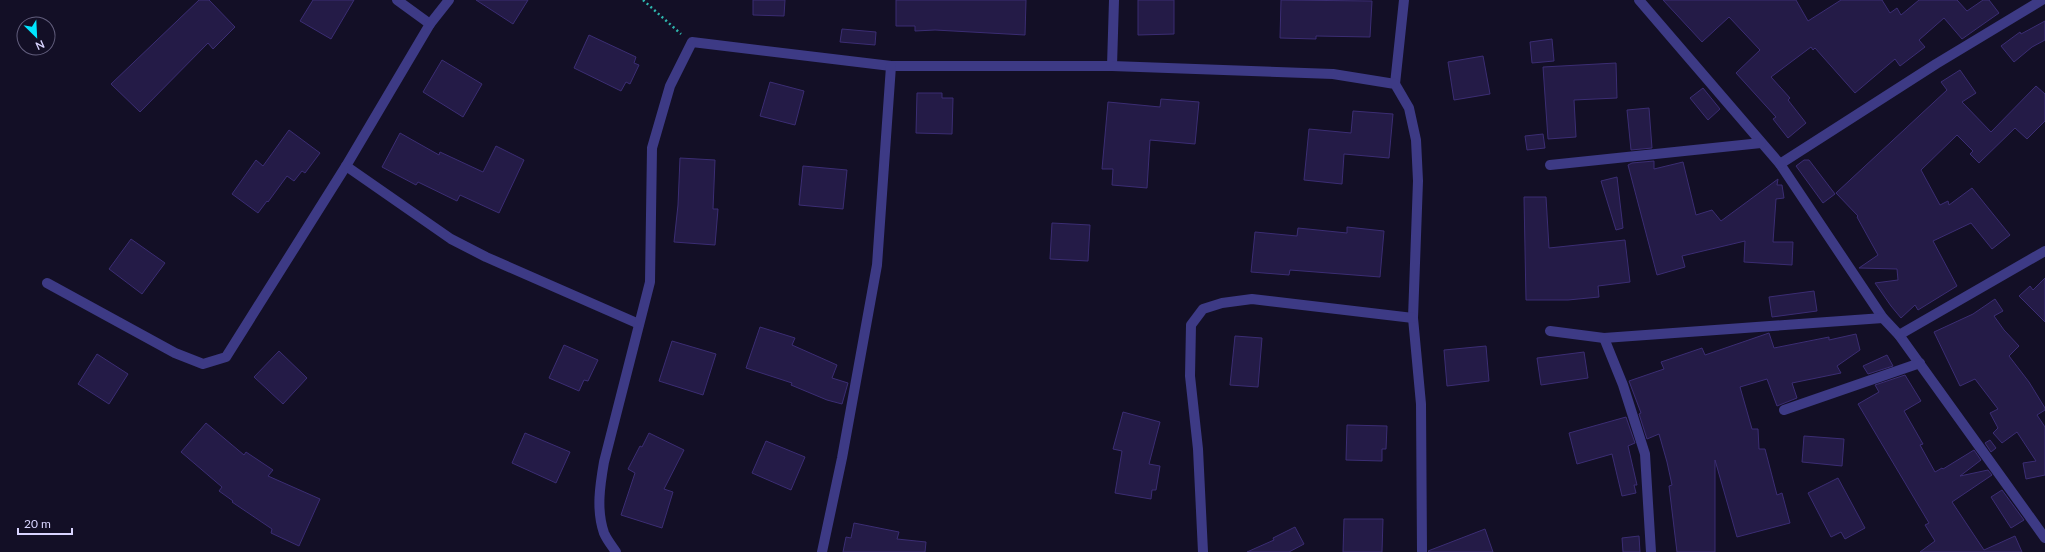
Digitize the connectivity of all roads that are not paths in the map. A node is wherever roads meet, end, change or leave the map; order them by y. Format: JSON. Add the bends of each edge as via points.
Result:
{"nodes":[{"id":1,"x":397,"y":0,"type":"edge"},
{"id":2,"x":449,"y":0,"type":"edge"},
{"id":3,"x":1114,"y":0,"type":"edge"},
{"id":4,"x":1404,"y":0,"type":"edge"},
{"id":5,"x":1640,"y":0,"type":"edge"},
{"id":6,"x":2042,"y":0,"type":"edge"},
{"id":7,"x":430,"y":24,"type":"junction"},
{"id":8,"x":891,"y":66,"type":"junction"},
{"id":9,"x":1112,"y":66,"type":"junction"},
{"id":10,"x":1396,"y":84,"type":"junction"},
{"id":11,"x":1761,"y":143,"type":"junction"},
{"id":12,"x":1780,"y":164,"type":"junction"},
{"id":13,"x":346,"y":166,"type":"junction"},
{"id":14,"x":1550,"y":166,"type":"dead end"},
{"id":15,"x":2045,"y":251,"type":"edge"},
{"id":16,"x":47,"y":283,"type":"dead end"},
{"id":17,"x":1413,"y":318,"type":"junction"},
{"id":18,"x":1883,"y":318,"type":"junction"},
{"id":19,"x":638,"y":324,"type":"junction"},
{"id":20,"x":1550,"y":331,"type":"dead end"},
{"id":21,"x":1899,"y":335,"type":"junction"},
{"id":22,"x":1604,"y":338,"type":"junction"},
{"id":23,"x":1920,"y":363,"type":"junction"},
{"id":24,"x":1784,"y":410,"type":"dead end"},
{"id":25,"x":2045,"y":538,"type":"edge"},
{"id":26,"x":616,"y":552,"type":"edge"},
{"id":27,"x":822,"y":552,"type":"edge"},
{"id":28,"x":1203,"y":552,"type":"edge"},
{"id":29,"x":1422,"y":552,"type":"edge"},
{"id":30,"x":1651,"y":552,"type":"edge"}],
"edges":[{"from":1,"to":7,"type":"street"},
{"from":2,"to":7,"type":"street"},
{"from":3,"to":9,"type":"street"},
{"from":4,"to":10,"type":"street"},
{"from":5,"to":11,"type":"street"},
{"from":6,"to":12,"type":"street"},
{"from":7,"to":13,"type":"street"},
{"from":8,"to":9,"type":"street"},
{"from":8,"to":19,"type":"street","via":[[692,42],[670,86],[652,148],[650,282]]},
{"from":8,"to":27,"type":"street","via":[[877,265]]},
{"from":9,"to":10,"type":"street","via":[[1332,74]]},
{"from":10,"to":17,"type":"street","via":[[1409,108],[1416,140],[1418,181]]},
{"from":11,"to":12,"type":"street"},
{"from":11,"to":14,"type":"street"},
{"from":12,"to":18,"type":"street"},
{"from":13,"to":16,"type":"street","via":[[226,357],[203,364],[175,353]]},
{"from":13,"to":19,"type":"street","via":[[451,238],[486,257]]},
{"from":15,"to":21,"type":"street"},
{"from":17,"to":28,"type":"street","via":[[1252,299],[1222,303],[1203,309],[1191,325],[1190,376],[1198,449]]},
{"from":17,"to":29,"type":"street","via":[[1421,404]]},
{"from":18,"to":21,"type":"street"},
{"from":18,"to":22,"type":"street"},
{"from":19,"to":26,"type":"street","via":[[600,485],[599,507],[604,533]]},
{"from":20,"to":22,"type":"street"},
{"from":21,"to":23,"type":"street"},
{"from":22,"to":30,"type":"street","via":[[1623,385],[1645,454]]},
{"from":23,"to":24,"type":"street"},
{"from":23,"to":25,"type":"street"}]}
